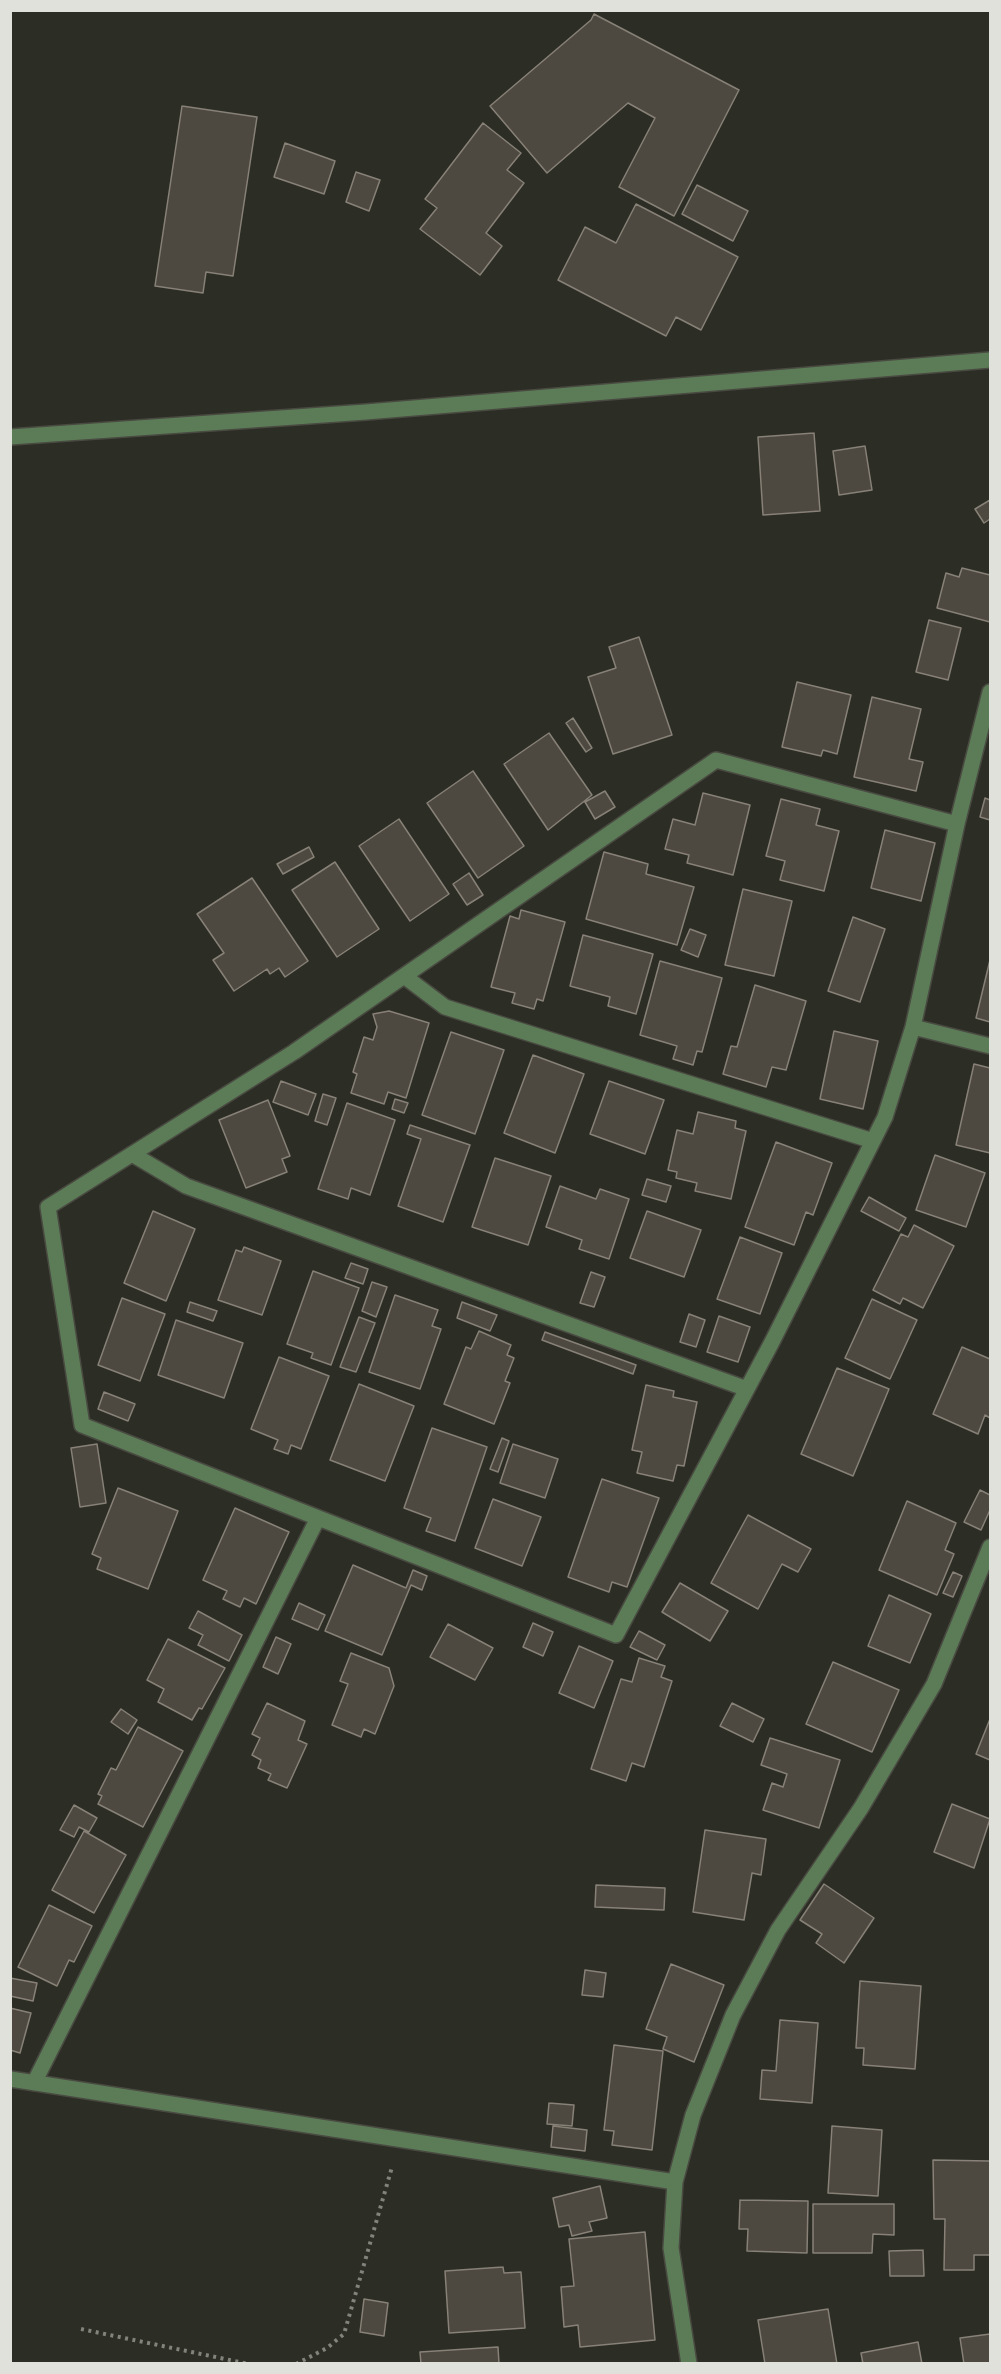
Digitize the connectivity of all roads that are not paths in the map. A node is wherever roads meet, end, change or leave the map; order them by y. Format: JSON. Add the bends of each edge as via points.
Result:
{"nodes":[{"id":1,"x":990,"y":360,"type":"edge"},
{"id":2,"x":10,"y":437,"type":"edge"},
{"id":3,"x":990,"y":692,"type":"edge"},
{"id":4,"x":957,"y":824,"type":"junction"},
{"id":5,"x":404,"y":976,"type":"junction"},
{"id":6,"x":913,"y":1026,"type":"junction"},
{"id":7,"x":990,"y":1046,"type":"edge"},
{"id":8,"x":873,"y":1141,"type":"junction"},
{"id":9,"x":132,"y":1154,"type":"junction"},
{"id":10,"x":747,"y":1389,"type":"junction"},
{"id":11,"x":318,"y":1518,"type":"junction"},
{"id":12,"x":990,"y":1547,"type":"edge"},
{"id":13,"x":10,"y":2079,"type":"edge"},
{"id":14,"x":34,"y":2083,"type":"junction"},
{"id":15,"x":675,"y":2182,"type":"junction"},
{"id":16,"x":689,"y":2364,"type":"edge"}],
"edges":[{"from":1,"to":2,"type":"street"},
{"from":3,"to":4,"type":"street"},
{"from":4,"to":5,"type":"street","via":[[716,760]]},
{"from":4,"to":6,"type":"street"},
{"from":5,"to":8,"type":"street","via":[[446,1007]]},
{"from":5,"to":9,"type":"street","via":[[294,1052]]},
{"from":6,"to":7,"type":"street"},
{"from":6,"to":8,"type":"street","via":[[885,1117]]},
{"from":8,"to":10,"type":"street"},
{"from":9,"to":10,"type":"street","via":[[186,1186]]},
{"from":9,"to":11,"type":"street","via":[[48,1207],[82,1425]]},
{"from":10,"to":11,"type":"street","via":[[616,1635]]},
{"from":11,"to":14,"type":"street"},
{"from":12,"to":15,"type":"street","via":[[934,1684],[861,1808],[778,1930],[732,2015],[693,2115]]},
{"from":13,"to":14,"type":"street"},
{"from":14,"to":15,"type":"street"},
{"from":15,"to":16,"type":"street","via":[[670,2248]]}]}
